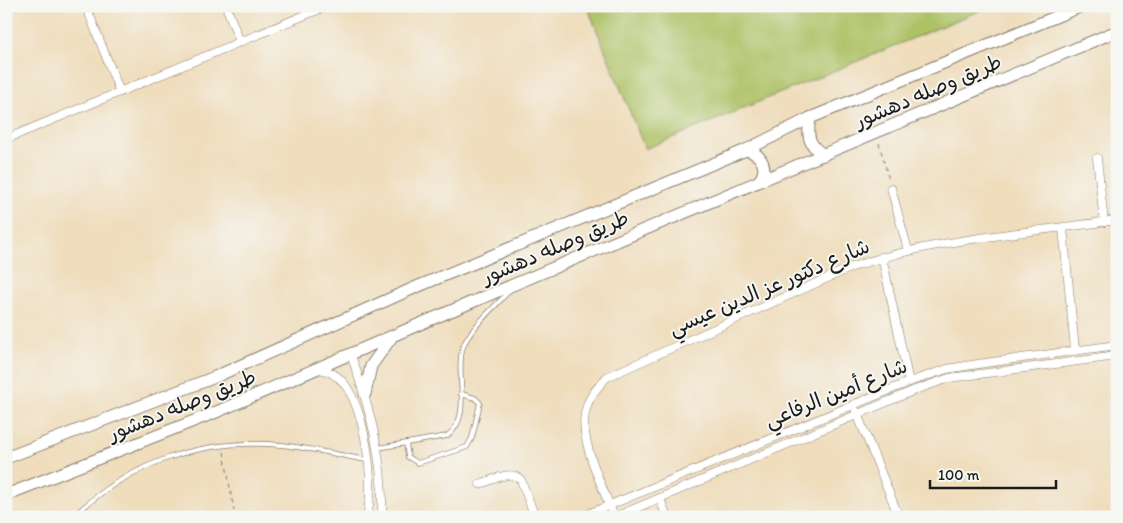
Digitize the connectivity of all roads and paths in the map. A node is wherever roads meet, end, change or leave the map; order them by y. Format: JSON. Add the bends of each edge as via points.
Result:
{"nodes":[{"id":1,"x":86,"y":6,"type":"edge"},
{"id":2,"x":226,"y":6,"type":"edge"},
{"id":3,"x":327,"y":6,"type":"edge"},
{"id":4,"x":1082,"y":6,"type":"edge"},
{"id":5,"x":1117,"y":32,"type":"edge"},
{"id":6,"x":240,"y":42,"type":"junction"},
{"id":7,"x":120,"y":92,"type":"junction"},
{"id":8,"x":810,"y":118,"type":"junction"},
{"id":9,"x":876,"y":134,"type":"junction"},
{"id":10,"x":8,"y":136,"type":"edge"},
{"id":11,"x":746,"y":150,"type":"junction"},
{"id":12,"x":824,"y":155,"type":"junction"},
{"id":13,"x":1097,"y":158,"type":"dead end"},
{"id":14,"x":758,"y":182,"type":"junction"},
{"id":15,"x":891,"y":188,"type":"joint"},
{"id":16,"x":1117,"y":220,"type":"edge"},
{"id":17,"x":1104,"y":222,"type":"junction"},
{"id":18,"x":1063,"y":228,"type":"junction"},
{"id":19,"x":908,"y":250,"type":"junction"},
{"id":20,"x":882,"y":257,"type":"junction"},
{"id":21,"x":514,"y":286,"type":"junction"},
{"id":22,"x":393,"y":336,"type":"junction"},
{"id":23,"x":1117,"y":345,"type":"edge"},
{"id":24,"x":1075,"y":350,"type":"junction"},
{"id":25,"x":351,"y":355,"type":"junction"},
{"id":26,"x":1117,"y":356,"type":"edge"},
{"id":27,"x":320,"y":369,"type":"junction"},
{"id":28,"x":947,"y":369,"type":"junction"},
{"id":29,"x":949,"y":378,"type":"junction"},
{"id":30,"x":909,"y":382,"type":"junction"},
{"id":31,"x":365,"y":394,"type":"junction"},
{"id":32,"x":461,"y":394,"type":"junction"},
{"id":33,"x":854,"y":405,"type":"junction"},
{"id":34,"x":371,"y":412,"type":"junction"},
{"id":35,"x":858,"y":415,"type":"junction"},
{"id":36,"x":358,"y":416,"type":"junction"},
{"id":37,"x":406,"y":443,"type":"junction"},
{"id":38,"x":223,"y":446,"type":"junction"},
{"id":39,"x":378,"y":448,"type":"junction"},
{"id":40,"x":6,"y":458,"type":"edge"},
{"id":41,"x":368,"y":460,"type":"junction"},
{"id":42,"x":480,"y":484,"type":"dead end"},
{"id":43,"x":6,"y":495,"type":"edge"},
{"id":44,"x":660,"y":499,"type":"junction"},
{"id":45,"x":610,"y":504,"type":"junction"},
{"id":46,"x":73,"y":517,"type":"edge"},
{"id":47,"x":235,"y":517,"type":"edge"},
{"id":48,"x":367,"y":517,"type":"edge"},
{"id":49,"x":382,"y":517,"type":"edge"},
{"id":50,"x":535,"y":517,"type":"edge"},
{"id":51,"x":581,"y":517,"type":"edge"},
{"id":52,"x":615,"y":517,"type":"edge"},
{"id":53,"x":667,"y":517,"type":"edge"},
{"id":54,"x":899,"y":517,"type":"edge"}],
"edges":[{"from":1,"to":7,"type":"street"},
{"from":2,"to":6,"type":"street"},
{"from":3,"to":6,"type":"street"},
{"from":4,"to":8,"type":"main road","name":"طريق وصله دهشور"},
{"from":5,"to":9,"type":"main road","name":"طريق وصله دهشور"},
{"from":6,"to":7,"type":"street"},
{"from":7,"to":10,"type":"street"},
{"from":8,"to":11,"type":"main road","name":"طريق وصله دهشور"},
{"from":8,"to":12,"type":"main road","via":[[809,140],[813,148]]},
{"from":9,"to":12,"type":"main road","name":"طريق وصله دهشور"},
{"from":9,"to":15,"type":"path"},
{"from":11,"to":14,"type":"main road","via":[[761,158],[765,168]]},
{"from":11,"to":40,"type":"main road","name":"طريق وصله دهشور","via":[[414,288],[215,376]]},
{"from":12,"to":14,"type":"main road","name":"طريق وصله دهشور"},
{"from":13,"to":17,"type":"street"},
{"from":14,"to":21,"type":"main road","name":"طريق وصله دهشور"},
{"from":15,"to":19,"type":"street"},
{"from":16,"to":17,"type":"street","name":"شارع دكتور عز الدين عيسي"},
{"from":17,"to":18,"type":"street","name":"شارع دكتور عز الدين عيسي"},
{"from":18,"to":19,"type":"street","name":"شارع دكتور عز الدين عيسي"},
{"from":18,"to":24,"type":"street"},
{"from":19,"to":20,"type":"street","name":"شارع دكتور عز الدين عيسي"},
{"from":20,"to":30,"type":"street"},
{"from":20,"to":45,"type":"street","name":"شارع دكتور عز الدين عيسي","via":[[852,267],[607,377],[590,398],[585,410],[584,430]]},
{"from":21,"to":22,"type":"main road","name":"طريق وصله دهشور"},
{"from":21,"to":32,"type":"lane","via":[[463,345]]},
{"from":22,"to":25,"type":"main road","name":"طريق وصله دهشور"},
{"from":22,"to":31,"type":"main road","via":[[371,366]]},
{"from":23,"to":24,"type":"street","name":"شارع أمين الرفاعي"},
{"from":24,"to":28,"type":"street","name":"شارع أمين الرفاعي"},
{"from":25,"to":27,"type":"main road","name":"طريق وصله دهشور"},
{"from":25,"to":31,"type":"street"},
{"from":26,"to":29,"type":"street","name":"شارع أمين الرفاعي"},
{"from":27,"to":36,"type":"street","via":[[343,382]]},
{"from":27,"to":43,"type":"main road","name":"طريق وصله دهشور"},
{"from":28,"to":29,"type":"street"},
{"from":28,"to":30,"type":"street","name":"شارع أمين الرفاعي"},
{"from":29,"to":35,"type":"street","name":"شارع أمين الرفاعي"},
{"from":30,"to":33,"type":"street","name":"شارع أمين الرفاعي"},
{"from":31,"to":34,"type":"street"},
{"from":32,"to":37,"type":"lane","via":[[459,421],[451,433]]},
{"from":32,"to":37,"type":"lane","via":[[480,403],[467,447],[418,463],[408,457]]},
{"from":33,"to":35,"type":"street"},
{"from":33,"to":45,"type":"street","name":"شارع أمين الرفاعي"},
{"from":34,"to":36,"type":"street"},
{"from":34,"to":39,"type":"street"},
{"from":35,"to":44,"type":"street","name":"شارع أمين الرفاعي"},
{"from":35,"to":54,"type":"street"},
{"from":36,"to":41,"type":"street"},
{"from":37,"to":39,"type":"lane"},
{"from":38,"to":41,"type":"lane","via":[[281,445]]},
{"from":38,"to":46,"type":"lane","via":[[179,455],[136,470],[110,485]]},
{"from":38,"to":47,"type":"path"},
{"from":39,"to":49,"type":"street","via":[[383,485]]},
{"from":41,"to":48,"type":"street","via":[[370,493]]},
{"from":42,"to":50,"type":"street","via":[[508,475],[516,476],[521,480]]},
{"from":44,"to":52,"type":"street","name":"شارع أمين الرفاعي"},
{"from":44,"to":53,"type":"street"},
{"from":45,"to":51,"type":"street","name":"شارع أمين الرفاعي"},
{"from":45,"to":52,"type":"street","name":"شارع دكتور عز الدين عيسي"}]}
